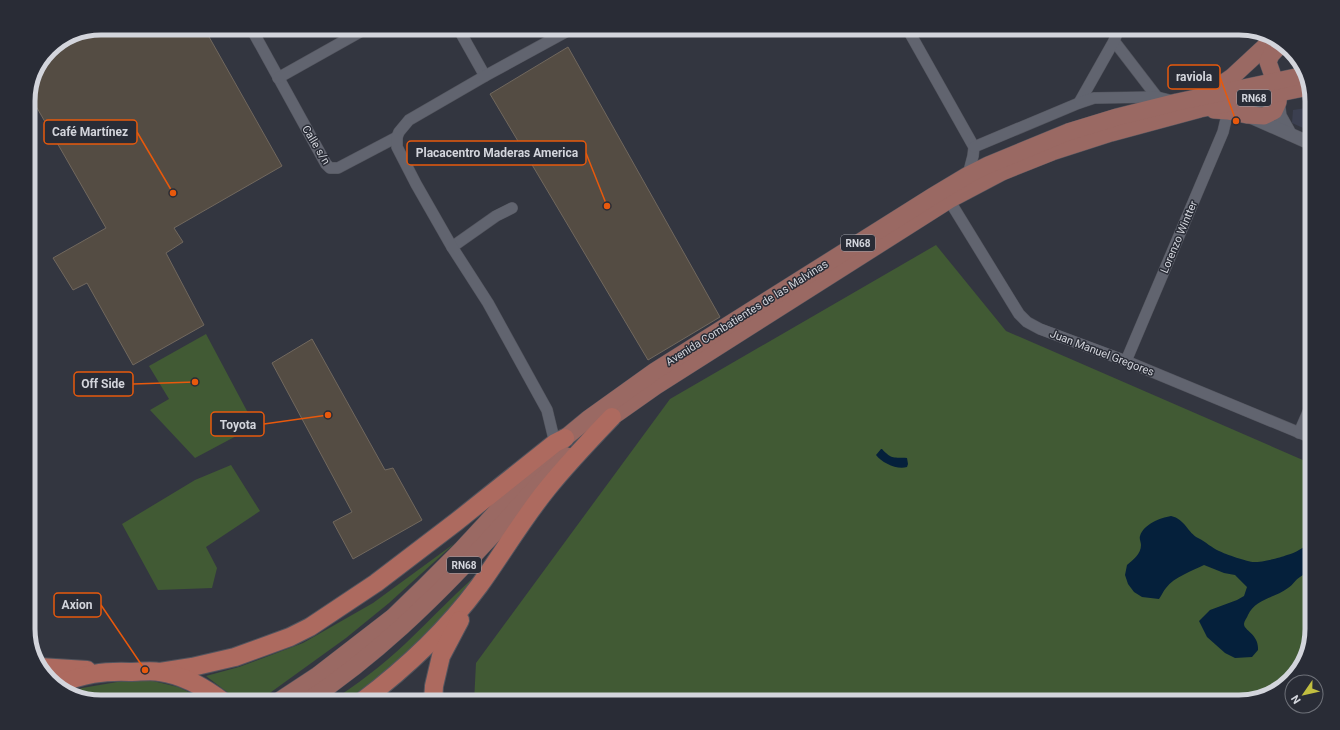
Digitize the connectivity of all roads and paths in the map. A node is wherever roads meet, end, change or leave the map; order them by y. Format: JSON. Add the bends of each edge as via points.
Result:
{"nodes":[{"id":1,"x":255,"y":35,"type":"edge"},
{"id":2,"x":355,"y":35,"type":"edge"},
{"id":3,"x":462,"y":35,"type":"edge"},
{"id":4,"x":561,"y":35,"type":"edge"},
{"id":5,"x":912,"y":35,"type":"edge"},
{"id":6,"x":1116,"y":35,"type":"edge"},
{"id":7,"x":1114,"y":41,"type":"junction"},
{"id":8,"x":1269,"y":43,"type":"edge"},
{"id":9,"x":1278,"y":47,"type":"edge"},
{"id":10,"x":485,"y":76,"type":"junction"},
{"id":11,"x":1232,"y":77,"type":"junction"},
{"id":12,"x":278,"y":78,"type":"junction"},
{"id":13,"x":1300,"y":78,"type":"edge"},
{"id":14,"x":1304,"y":88,"type":"edge"},
{"id":15,"x":1277,"y":92,"type":"junction"},
{"id":16,"x":1157,"y":97,"type":"junction"},
{"id":17,"x":1177,"y":102,"type":"junction"},
{"id":18,"x":1203,"y":102,"type":"junction"},
{"id":19,"x":1079,"y":103,"type":"junction"},
{"id":20,"x":1228,"y":111,"type":"junction"},
{"id":21,"x":1247,"y":116,"type":"junction"},
{"id":22,"x":1290,"y":134,"type":"junction"},
{"id":23,"x":397,"y":136,"type":"junction"},
{"id":24,"x":1305,"y":141,"type":"edge"},
{"id":25,"x":974,"y":147,"type":"junction"},
{"id":26,"x":968,"y":175,"type":"junction"},
{"id":27,"x":949,"y":200,"type":"junction"},
{"id":28,"x":512,"y":208,"type":"dead end"},
{"id":29,"x":452,"y":247,"type":"junction"},
{"id":30,"x":1126,"y":361,"type":"junction"},
{"id":31,"x":612,"y":417,"type":"junction"},
{"id":32,"x":1305,"y":420,"type":"edge"},
{"id":33,"x":1300,"y":433,"type":"junction"},
{"id":34,"x":1305,"y":435,"type":"edge"},
{"id":35,"x":560,"y":440,"type":"junction"},
{"id":36,"x":478,"y":586,"type":"junction"},
{"id":37,"x":47,"y":667,"type":"edge"},
{"id":38,"x":106,"y":671,"type":"junction"},
{"id":39,"x":160,"y":672,"type":"junction"},
{"id":40,"x":62,"y":683,"type":"edge"},
{"id":41,"x":213,"y":695,"type":"edge"},
{"id":42,"x":288,"y":695,"type":"edge"},
{"id":43,"x":316,"y":695,"type":"edge"},
{"id":44,"x":370,"y":695,"type":"edge"},
{"id":45,"x":433,"y":695,"type":"edge"}],
"edges":[{"from":1,"to":12,"type":"street","name":"Calle s/n"},
{"from":2,"to":12,"type":"street"},
{"from":3,"to":10,"type":"street"},
{"from":4,"to":10,"type":"street"},
{"from":5,"to":25,"type":"street"},
{"from":6,"to":7,"type":"street"},
{"from":7,"to":16,"type":"street"},
{"from":7,"to":19,"type":"street"},
{"from":8,"to":11,"type":"main road"},
{"from":9,"to":15,"type":"main road","via":[[1268,62]]},
{"from":10,"to":23,"type":"street","via":[[409,120]]},
{"from":11,"to":15,"type":"main road","via":[[1259,68],[1264,70]]},
{"from":11,"to":18,"type":"main road"},
{"from":12,"to":23,"type":"street","name":"Calle s/n","via":[[330,168],[338,168]]},
{"from":13,"to":15,"type":"main road","name":"Avenida Combatientes de las Malvinas","number":"RN68"},
{"from":14,"to":15,"type":"main road","name":"Avenida Combatientes de las Malvinas","number":"RN68"},
{"from":15,"to":18,"type":"main road","name":"Avenida Combatientes de las Malvinas","number":"RN68"},
{"from":15,"to":21,"type":"main road","via":[[1274,111],[1264,116]]},
{"from":15,"to":22,"type":"street","via":[[1280,116]]},
{"from":16,"to":17,"type":"street"},
{"from":16,"to":19,"type":"street","via":[[1094,98]]},
{"from":17,"to":18,"type":"main road","name":"Avenida Combatientes de las Malvinas","number":"RN68"},
{"from":17,"to":26,"type":"main road","name":"Avenida Combatientes de las Malvinas","number":"RN68","via":[[1068,132]]},
{"from":18,"to":20,"type":"main road"},
{"from":18,"to":27,"type":"main road","name":"Avenida Combatientes de las Malvinas","number":"RN68","via":[[1052,152],[1002,172]]},
{"from":19,"to":25,"type":"street"},
{"from":20,"to":21,"type":"main road"},
{"from":20,"to":30,"type":"street","name":"Lorenzo Wintter","via":[[1223,132]]},
{"from":21,"to":22,"type":"street"},
{"from":22,"to":24,"type":"street"},
{"from":23,"to":29,"type":"street","via":[[400,153]]},
{"from":25,"to":26,"type":"street"},
{"from":26,"to":35,"type":"main road","name":"Avenida Combatientes de las Malvinas","number":"RN68","via":[[656,371]]},
{"from":27,"to":30,"type":"street","name":"Juan Manuel Gregores","via":[[1019,314],[1027,322]]},
{"from":27,"to":31,"type":"main road","name":"Avenida Combatientes de las Malvinas","number":"RN68","via":[[656,386]]},
{"from":28,"to":29,"type":"street","via":[[496,216]]},
{"from":29,"to":35,"type":"street","via":[[488,303],[547,410]]},
{"from":30,"to":33,"type":"street","name":"Juan Manuel Gregores"},
{"from":31,"to":36,"type":"highway","number":"RN68","via":[[546,490]]},
{"from":31,"to":43,"type":"main road","name":"Avenida Combatientes de las Malvinas","number":"RN68","via":[[548,473],[488,540],[406,623],[358,664]]},
{"from":32,"to":33,"type":"street"},
{"from":33,"to":34,"type":"street","name":"Juan Manuel Gregores"},
{"from":35,"to":39,"type":"highway","number":"RN68","via":[[376,583],[310,627],[235,657]]},
{"from":35,"to":42,"type":"main road","name":"Avenida Combatientes de las Malvinas","number":"RN68","via":[[461,550],[393,617]]},
{"from":36,"to":44,"type":"highway","number":"RN68","via":[[420,653]]},
{"from":36,"to":45,"type":"highway","via":[[441,656]]},
{"from":37,"to":38,"type":"highway"},
{"from":38,"to":39,"type":"highway","number":"RN68"},
{"from":38,"to":40,"type":"highway","number":"RN68"},
{"from":39,"to":41,"type":"highway","number":"RN68","via":[[180,676]]}]}
